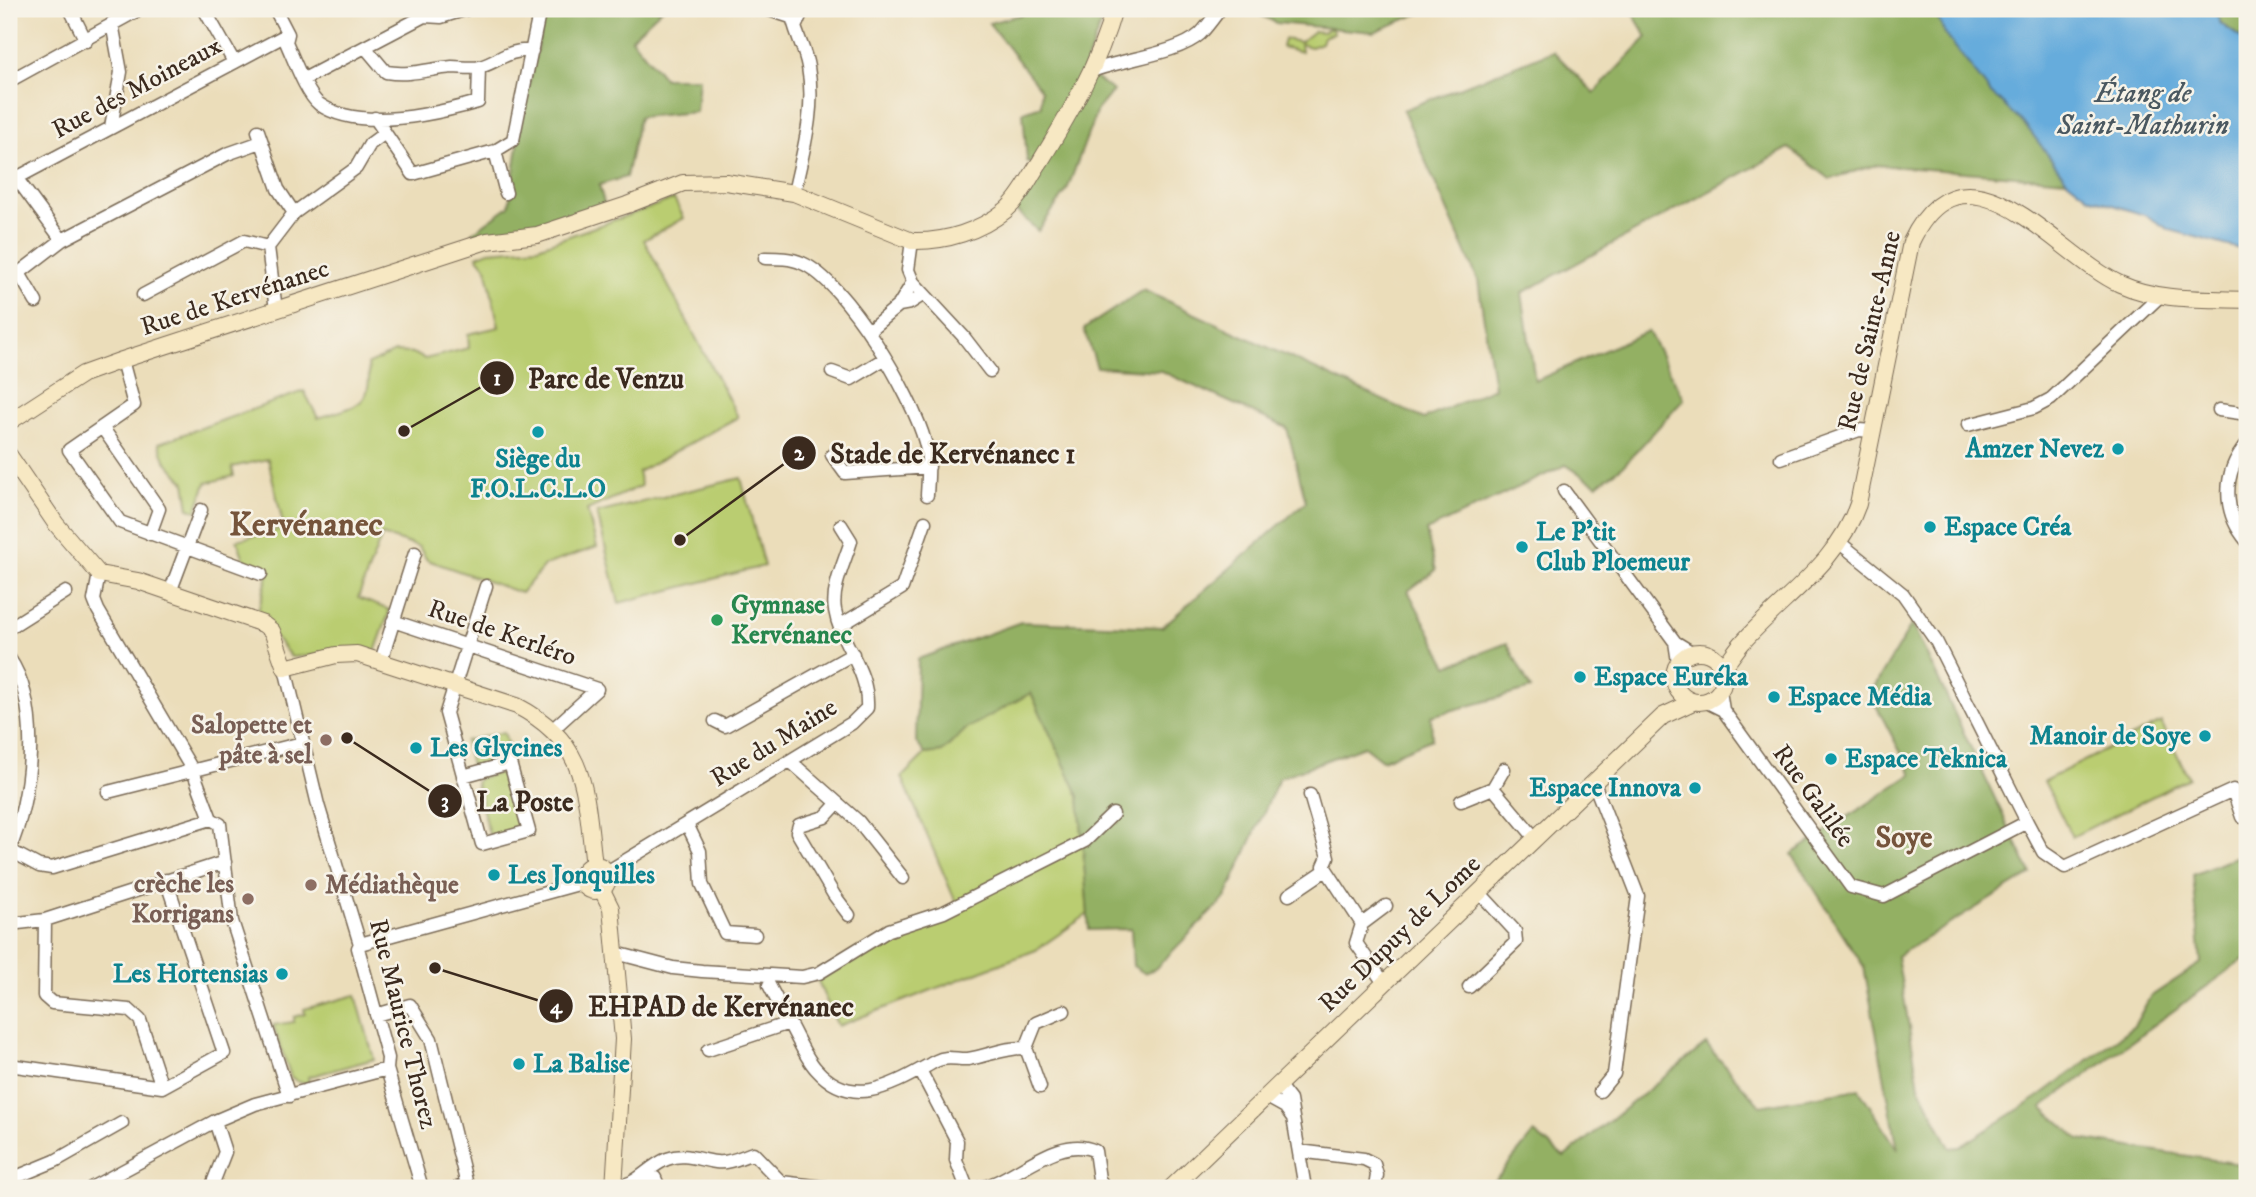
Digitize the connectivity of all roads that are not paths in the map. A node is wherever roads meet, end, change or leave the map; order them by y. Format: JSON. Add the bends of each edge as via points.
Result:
{"nodes":[{"id":1,"x":70,"y":9,"type":"edge"},
{"id":2,"x":140,"y":9,"type":"edge"},
{"id":3,"x":204,"y":9,"type":"edge"},
{"id":4,"x":275,"y":9,"type":"edge"},
{"id":5,"x":467,"y":9,"type":"edge"},
{"id":6,"x":540,"y":9,"type":"edge"},
{"id":7,"x":766,"y":9,"type":"edge"},
{"id":8,"x":803,"y":9,"type":"edge"},
{"id":9,"x":1114,"y":9,"type":"edge"},
{"id":10,"x":1220,"y":9,"type":"edge"},
{"id":11,"x":430,"y":12,"type":"edge"},
{"id":12,"x":793,"y":17,"type":"edge"},
{"id":13,"x":112,"y":23,"type":"junction"},
{"id":14,"x":288,"y":34,"type":"junction"},
{"id":15,"x":86,"y":41,"type":"junction"},
{"id":16,"x":365,"y":47,"type":"junction"},
{"id":17,"x":532,"y":51,"type":"junction"},
{"id":18,"x":234,"y":62,"type":"junction"},
{"id":19,"x":479,"y":67,"type":"junction"},
{"id":20,"x":1092,"y":71,"type":"junction"},
{"id":21,"x":304,"y":79,"type":"junction"},
{"id":22,"x":9,"y":81,"type":"edge"},
{"id":23,"x":375,"y":118,"type":"junction"},
{"id":24,"x":111,"y":127,"type":"junction"},
{"id":25,"x":385,"y":133,"type":"junction"},
{"id":26,"x":495,"y":150,"type":"junction"},
{"id":27,"x":11,"y":176,"type":"edge"},
{"id":28,"x":506,"y":192,"type":"dead end"},
{"id":29,"x":794,"y":193,"type":"junction"},
{"id":30,"x":294,"y":213,"type":"junction"},
{"id":31,"x":62,"y":240,"type":"junction"},
{"id":32,"x":912,"y":241,"type":"junction"},
{"id":33,"x":268,"y":247,"type":"junction"},
{"id":34,"x":765,"y":258,"type":"dead end"},
{"id":35,"x":913,"y":282,"type":"junction"},
{"id":36,"x":143,"y":295,"type":"dead end"},
{"id":37,"x":924,"y":295,"type":"junction"},
{"id":38,"x":2159,"y":297,"type":"junction"},
{"id":39,"x":2247,"y":300,"type":"edge"},
{"id":40,"x":36,"y":303,"type":"dead end"},
{"id":41,"x":899,"y":305,"type":"junction"},
{"id":42,"x":276,"y":310,"type":"junction"},
{"id":43,"x":868,"y":331,"type":"junction"},
{"id":44,"x":884,"y":359,"type":"junction"},
{"id":45,"x":121,"y":360,"type":"junction"},
{"id":46,"x":990,"y":371,"type":"dead end"},
{"id":47,"x":832,"y":372,"type":"dead end"},
{"id":48,"x":2220,"y":410,"type":"dead end"},
{"id":49,"x":2247,"y":414,"type":"edge"},
{"id":50,"x":9,"y":422,"type":"edge"},
{"id":51,"x":1968,"y":425,"type":"dead end"},
{"id":52,"x":102,"y":427,"type":"junction"},
{"id":53,"x":1872,"y":431,"type":"junction"},
{"id":54,"x":2247,"y":444,"type":"edge"},
{"id":55,"x":9,"y":455,"type":"edge"},
{"id":56,"x":832,"y":455,"type":"dead end"},
{"id":57,"x":1781,"y":458,"type":"dead end"},
{"id":58,"x":929,"y":467,"type":"junction"},
{"id":59,"x":1564,"y":491,"type":"dead end"},
{"id":60,"x":927,"y":495,"type":"dead end"},
{"id":61,"x":201,"y":510,"type":"dead end"},
{"id":62,"x":925,"y":522,"type":"dead end"},
{"id":63,"x":841,"y":524,"type":"dead end"},
{"id":64,"x":150,"y":534,"type":"junction"},
{"id":65,"x":2247,"y":541,"type":"edge"},
{"id":66,"x":1840,"y":543,"type":"junction"},
{"id":67,"x":186,"y":546,"type":"junction"},
{"id":68,"x":415,"y":553,"type":"dead end"},
{"id":69,"x":99,"y":573,"type":"junction"},
{"id":70,"x":261,"y":574,"type":"dead end"},
{"id":71,"x":486,"y":586,"type":"dead end"},
{"id":72,"x":66,"y":592,"type":"dead end"},
{"id":73,"x":170,"y":592,"type":"junction"},
{"id":74,"x":393,"y":621,"type":"junction"},
{"id":75,"x":841,"y":625,"type":"junction"},
{"id":76,"x":9,"y":628,"type":"edge"},
{"id":77,"x":1675,"y":642,"type":"junction"},
{"id":78,"x":1741,"y":644,"type":"junction"},
{"id":79,"x":467,"y":645,"type":"junction"},
{"id":80,"x":1693,"y":653,"type":"junction"},
{"id":81,"x":853,"y":654,"type":"junction"},
{"id":82,"x":1711,"y":655,"type":"junction"},
{"id":83,"x":9,"y":658,"type":"edge"},
{"id":84,"x":381,"y":661,"type":"junction"},
{"id":85,"x":1678,"y":662,"type":"junction"},
{"id":86,"x":285,"y":668,"type":"junction"},
{"id":87,"x":1722,"y":669,"type":"junction"},
{"id":88,"x":456,"y":686,"type":"junction"},
{"id":89,"x":1675,"y":688,"type":"junction"},
{"id":90,"x":1720,"y":691,"type":"junction"},
{"id":91,"x":1700,"y":702,"type":"junction"},
{"id":92,"x":1723,"y":710,"type":"junction"},
{"id":93,"x":1664,"y":716,"type":"junction"},
{"id":94,"x":715,"y":721,"type":"dead end"},
{"id":95,"x":553,"y":729,"type":"junction"},
{"id":96,"x":302,"y":743,"type":"junction"},
{"id":97,"x":790,"y":761,"type":"junction"},
{"id":98,"x":1504,"y":769,"type":"dead end"},
{"id":99,"x":192,"y":771,"type":"junction"},
{"id":100,"x":463,"y":776,"type":"junction"},
{"id":101,"x":1594,"y":783,"type":"junction"},
{"id":102,"x":1493,"y":788,"type":"junction"},
{"id":103,"x":108,"y":792,"type":"dead end"},
{"id":104,"x":1310,"y":796,"type":"dead end"},
{"id":105,"x":1461,"y":801,"type":"dead end"},
{"id":106,"x":837,"y":804,"type":"junction"},
{"id":107,"x":1113,"y":814,"type":"dead end"},
{"id":108,"x":2242,"y":817,"type":"dead end"},
{"id":109,"x":211,"y":819,"type":"junction"},
{"id":110,"x":2027,"y":822,"type":"junction"},
{"id":111,"x":687,"y":824,"type":"junction"},
{"id":112,"x":1535,"y":838,"type":"junction"},
{"id":113,"x":9,"y":850,"type":"edge"},
{"id":114,"x":225,"y":862,"type":"junction"},
{"id":115,"x":601,"y":868,"type":"junction"},
{"id":116,"x":1326,"y":870,"type":"junction"},
{"id":117,"x":902,"y":878,"type":"dead end"},
{"id":118,"x":166,"y":880,"type":"junction"},
{"id":119,"x":582,"y":883,"type":"junction"},
{"id":120,"x":603,"y":890,"type":"junction"},
{"id":121,"x":1479,"y":892,"type":"junction"},
{"id":122,"x":1289,"y":895,"type":"dead end"},
{"id":123,"x":1386,"y":906,"type":"dead end"},
{"id":124,"x":849,"y":915,"type":"dead end"},
{"id":125,"x":45,"y":919,"type":"junction"},
{"id":126,"x":9,"y":924,"type":"edge"},
{"id":127,"x":1362,"y":924,"type":"junction"},
{"id":128,"x":755,"y":935,"type":"dead end"},
{"id":129,"x":360,"y":944,"type":"junction"},
{"id":130,"x":616,"y":953,"type":"junction"},
{"id":131,"x":1384,"y":984,"type":"junction"},
{"id":132,"x":769,"y":985,"type":"dead end"},
{"id":133,"x":1469,"y":987,"type":"dead end"},
{"id":134,"x":1064,"y":1011,"type":"dead end"},
{"id":135,"x":376,"y":1015,"type":"junction"},
{"id":136,"x":789,"y":1023,"type":"junction"},
{"id":137,"x":1026,"y":1048,"type":"junction"},
{"id":138,"x":708,"y":1050,"type":"dead end"},
{"id":139,"x":9,"y":1065,"type":"edge"},
{"id":140,"x":387,"y":1069,"type":"junction"},
{"id":141,"x":921,"y":1072,"type":"junction"},
{"id":142,"x":162,"y":1087,"type":"junction"},
{"id":143,"x":1040,"y":1087,"type":"dead end"},
{"id":144,"x":1600,"y":1091,"type":"dead end"},
{"id":145,"x":1273,"y":1092,"type":"junction"},
{"id":146,"x":289,"y":1096,"type":"junction"},
{"id":147,"x":215,"y":1121,"type":"junction"},
{"id":148,"x":122,"y":1123,"type":"dead end"},
{"id":149,"x":1299,"y":1152,"type":"junction"},
{"id":150,"x":9,"y":1180,"type":"edge"},
{"id":151,"x":633,"y":1184,"type":"junction"},
{"id":152,"x":615,"y":1187,"type":"edge"},
{"id":153,"x":91,"y":1188,"type":"edge"},
{"id":154,"x":211,"y":1188,"type":"edge"},
{"id":155,"x":422,"y":1188,"type":"edge"},
{"id":156,"x":457,"y":1188,"type":"edge"},
{"id":157,"x":659,"y":1188,"type":"edge"},
{"id":158,"x":832,"y":1188,"type":"edge"},
{"id":159,"x":967,"y":1188,"type":"edge"},
{"id":160,"x":979,"y":1188,"type":"edge"},
{"id":161,"x":1105,"y":1188,"type":"edge"},
{"id":162,"x":1171,"y":1188,"type":"edge"},
{"id":163,"x":1305,"y":1188,"type":"edge"},
{"id":164,"x":1375,"y":1188,"type":"edge"}],
"edges":[{"from":1,"to":15,"type":"street"},
{"from":2,"to":13,"type":"street"},
{"from":3,"to":18,"type":"street"},
{"from":4,"to":14,"type":"street"},
{"from":5,"to":11,"type":"street","via":[[441,17]]},
{"from":6,"to":17,"type":"street"},
{"from":7,"to":12,"type":"street"},
{"from":8,"to":12,"type":"street"},
{"from":9,"to":20,"type":"street"},
{"from":10,"to":20,"type":"street","via":[[1199,35],[1180,47]]},
{"from":11,"to":16,"type":"street"},
{"from":12,"to":29,"type":"street","via":[[811,86],[810,117]]},
{"from":13,"to":15,"type":"street"},
{"from":13,"to":24,"type":"street","via":[[121,72]]},
{"from":14,"to":18,"type":"street","name":"Rue des Moineaux"},
{"from":14,"to":21,"type":"street","via":[[286,42]]},
{"from":15,"to":22,"type":"street"},
{"from":16,"to":19,"type":"street","via":[[386,72],[402,75]]},
{"from":16,"to":21,"type":"street"},
{"from":17,"to":19,"type":"street","via":[[494,58]]},
{"from":17,"to":26,"type":"street","via":[[513,140]]},
{"from":18,"to":24,"type":"street","name":"Rue des Moineaux"},
{"from":19,"to":23,"type":"street","via":[[478,102],[433,115]]},
{"from":20,"to":32,"type":"street","via":[[1008,208],[969,232]]},
{"from":21,"to":23,"type":"street","via":[[319,104]]},
{"from":23,"to":25,"type":"street"},
{"from":24,"to":27,"type":"street","name":"Rue des Moineaux"},
{"from":25,"to":26,"type":"street","via":[[413,174]]},
{"from":25,"to":30,"type":"street","via":[[370,144],[356,167]]},
{"from":26,"to":28,"type":"street"},
{"from":27,"to":31,"type":"street"},
{"from":29,"to":32,"type":"street","name":"Rue de Kervénanec"},
{"from":29,"to":42,"type":"street","name":"Rue de Kervénanec","via":[[726,182],[683,183],[537,235],[487,241]]},
{"from":30,"to":31,"type":"street","via":[[278,189],[260,136]]},
{"from":30,"to":33,"type":"street"},
{"from":31,"to":40,"type":"street","via":[[19,273]]},
{"from":32,"to":35,"type":"street","via":[[908,270]]},
{"from":33,"to":36,"type":"street","via":[[244,241]]},
{"from":33,"to":42,"type":"street"},
{"from":34,"to":43,"type":"street","via":[[803,263],[820,274]]},
{"from":35,"to":37,"type":"street"},
{"from":35,"to":41,"type":"street"},
{"from":37,"to":41,"type":"street"},
{"from":37,"to":46,"type":"street"},
{"from":38,"to":39,"type":"street","name":"Rue de Sainte-Anne"},
{"from":38,"to":51,"type":"street","via":[[2050,399],[2034,408]]},
{"from":38,"to":53,"type":"street","name":"Rue de Sainte-Anne","via":[[2119,284],[2007,206],[1969,197],[1936,204],[1921,220],[1911,242]]},
{"from":41,"to":43,"type":"street"},
{"from":42,"to":45,"type":"street","name":"Rue de Kervénanec"},
{"from":43,"to":44,"type":"street"},
{"from":44,"to":47,"type":"street","via":[[851,379]]},
{"from":44,"to":58,"type":"street","via":[[916,414]]},
{"from":45,"to":50,"type":"street","name":"Rue de Kervénanec","via":[[83,374]]},
{"from":45,"to":52,"type":"street","via":[[134,405]]},
{"from":48,"to":49,"type":"street"},
{"from":52,"to":64,"type":"street","via":[[159,509]]},
{"from":52,"to":64,"type":"street","via":[[69,450],[120,522]]},
{"from":53,"to":57,"type":"street","via":[[1859,430]]},
{"from":53,"to":66,"type":"street","name":"Rue de Sainte-Anne","via":[[1857,504]]},
{"from":54,"to":65,"type":"street","via":[[2228,481],[2227,505]]},
{"from":55,"to":69,"type":"street","via":[[56,524]]},
{"from":56,"to":58,"type":"street","via":[[845,473]]},
{"from":58,"to":60,"type":"street"},
{"from":59,"to":77,"type":"street"},
{"from":61,"to":67,"type":"street"},
{"from":62,"to":75,"type":"street","via":[[902,588]]},
{"from":63,"to":75,"type":"street","name":"Rue du Maine","via":[[851,541],[835,592]]},
{"from":64,"to":67,"type":"street"},
{"from":66,"to":78,"type":"street","name":"Rue de Sainte-Anne"},
{"from":66,"to":110,"type":"street","via":[[1903,594],[1936,641]]},
{"from":67,"to":70,"type":"street"},
{"from":67,"to":73,"type":"street"},
{"from":68,"to":74,"type":"street"},
{"from":69,"to":73,"type":"street"},
{"from":69,"to":99,"type":"street","via":[[94,600],[97,610]]},
{"from":71,"to":79,"type":"street"},
{"from":72,"to":76,"type":"street"},
{"from":73,"to":86,"type":"street","via":[[263,624],[272,631]]},
{"from":74,"to":79,"type":"street","name":"Rue de Kerléro"},
{"from":74,"to":84,"type":"street"},
{"from":75,"to":81,"type":"street","name":"Rue du Maine"},
{"from":77,"to":80,"type":"street"},
{"from":77,"to":85,"type":"street"},
{"from":78,"to":82,"type":"street","name":"Rue de Sainte-Anne"},
{"from":78,"to":87,"type":"street","name":"Rue de Sainte-Anne"},
{"from":79,"to":88,"type":"street"},
{"from":79,"to":95,"type":"street","name":"Rue de Kerléro","via":[[597,689]]},
{"from":80,"to":82,"type":"street"},
{"from":80,"to":85,"type":"street"},
{"from":81,"to":94,"type":"street","via":[[725,726]]},
{"from":81,"to":97,"type":"street","name":"Rue du Maine","via":[[868,688],[867,708],[852,723]]},
{"from":82,"to":87,"type":"street"},
{"from":83,"to":113,"type":"street","via":[[26,691],[30,732],[22,815]]},
{"from":84,"to":86,"type":"street","via":[[346,653]]},
{"from":84,"to":88,"type":"street"},
{"from":85,"to":89,"type":"street"},
{"from":86,"to":96,"type":"street","name":"Rue Maurice Thorez"},
{"from":87,"to":90,"type":"street"},
{"from":88,"to":95,"type":"street","via":[[517,706]]},
{"from":88,"to":100,"type":"street","via":[[446,713]]},
{"from":89,"to":91,"type":"street"},
{"from":89,"to":93,"type":"street","name":"Rue Dupuy de Lome"},
{"from":90,"to":91,"type":"street"},
{"from":90,"to":92,"type":"street","name":"Rue Galilée"},
{"from":91,"to":92,"type":"street","name":"Rue Galilée"},
{"from":91,"to":93,"type":"street","name":"Rue Dupuy de Lome"},
{"from":92,"to":110,"type":"street","name":"Rue Galilée","via":[[1851,887],[1870,895],[1884,896]]},
{"from":93,"to":101,"type":"street","name":"Rue Dupuy de Lome"},
{"from":95,"to":115,"type":"street","via":[[578,764]]},
{"from":96,"to":99,"type":"street"},
{"from":96,"to":129,"type":"street","name":"Rue Maurice Thorez"},
{"from":97,"to":106,"type":"street"},
{"from":97,"to":111,"type":"street","name":"Rue du Maine"},
{"from":98,"to":102,"type":"street"},
{"from":99,"to":103,"type":"street"},
{"from":99,"to":109,"type":"street"},
{"from":100,"to":100,"type":"street","via":[[482,844],[529,831],[510,763]]},
{"from":101,"to":112,"type":"street","name":"Rue Dupuy de Lome"},
{"from":101,"to":144,"type":"street","via":[[1638,896],[1614,1074]]},
{"from":102,"to":105,"type":"street"},
{"from":102,"to":112,"type":"street"},
{"from":104,"to":116,"type":"street","via":[[1328,858]]},
{"from":106,"to":117,"type":"street","via":[[858,821]]},
{"from":106,"to":124,"type":"street","via":[[825,817],[799,825],[797,832]]},
{"from":107,"to":130,"type":"street","via":[[1085,841],[944,912],[889,930],[819,973],[802,977],[702,971]]},
{"from":108,"to":110,"type":"street","via":[[2233,790],[2064,867],[2042,852]]},
{"from":109,"to":113,"type":"street","via":[[52,868]]},
{"from":109,"to":114,"type":"street","via":[[220,824]]},
{"from":111,"to":115,"type":"street","name":"Rue du Maine"},
{"from":111,"to":128,"type":"street","via":[[700,851],[702,884],[725,933]]},
{"from":112,"to":121,"type":"street","name":"Rue Dupuy de Lome"},
{"from":114,"to":118,"type":"street"},
{"from":114,"to":146,"type":"street","via":[[232,921]]},
{"from":115,"to":119,"type":"street","via":[[583,871]]},
{"from":115,"to":120,"type":"street","via":[[609,880]]},
{"from":116,"to":122,"type":"street"},
{"from":116,"to":127,"type":"street"},
{"from":118,"to":125,"type":"street"},
{"from":118,"to":142,"type":"street","via":[[224,1053]]},
{"from":119,"to":120,"type":"street","via":[[589,890]]},
{"from":119,"to":129,"type":"street"},
{"from":120,"to":130,"type":"street","via":[[611,908]]},
{"from":121,"to":131,"type":"street","name":"Rue Dupuy de Lome"},
{"from":121,"to":133,"type":"street","via":[[1515,931],[1516,942]]},
{"from":123,"to":127,"type":"street"},
{"from":125,"to":126,"type":"street"},
{"from":125,"to":142,"type":"street","via":[[44,996],[52,1003],[129,1010],[140,1020]]},
{"from":127,"to":131,"type":"street","via":[[1356,943]]},
{"from":129,"to":135,"type":"street","name":"Rue Maurice Thorez"},
{"from":130,"to":152,"type":"street","via":[[623,1039]]},
{"from":131,"to":145,"type":"street","name":"Rue Dupuy de Lome"},
{"from":132,"to":136,"type":"street"},
{"from":134,"to":137,"type":"street","via":[[1036,1023]]},
{"from":135,"to":140,"type":"street","name":"Rue Maurice Thorez"},
{"from":135,"to":156,"type":"street","via":[[410,1005],[429,1033],[467,1185]]},
{"from":136,"to":138,"type":"street"},
{"from":136,"to":141,"type":"street","via":[[817,1070],[847,1091],[860,1094]]},
{"from":137,"to":141,"type":"street","via":[[966,1059],[947,1057]]},
{"from":137,"to":143,"type":"street"},
{"from":139,"to":142,"type":"street"},
{"from":140,"to":146,"type":"street"},
{"from":140,"to":155,"type":"street","name":"Rue Maurice Thorez"},
{"from":141,"to":159,"type":"street","via":[[957,1141],[956,1160]]},
{"from":145,"to":149,"type":"street","via":[[1290,1100]]},
{"from":145,"to":162,"type":"street","name":"Rue Dupuy de Lome"},
{"from":146,"to":147,"type":"street"},
{"from":147,"to":153,"type":"street"},
{"from":147,"to":154,"type":"street","via":[[225,1152]]},
{"from":148,"to":150,"type":"street","via":[[55,1161]]},
{"from":149,"to":163,"type":"street"},
{"from":149,"to":164,"type":"street","via":[[1364,1158],[1374,1164]]},
{"from":151,"to":152,"type":"street"},
{"from":151,"to":157,"type":"street","via":[[655,1178]]},
{"from":151,"to":158,"type":"street","via":[[668,1158],[684,1156],[717,1163],[753,1153],[781,1182]]},
{"from":160,"to":161,"type":"street","via":[[1036,1160],[1082,1147],[1095,1151]]}]}
